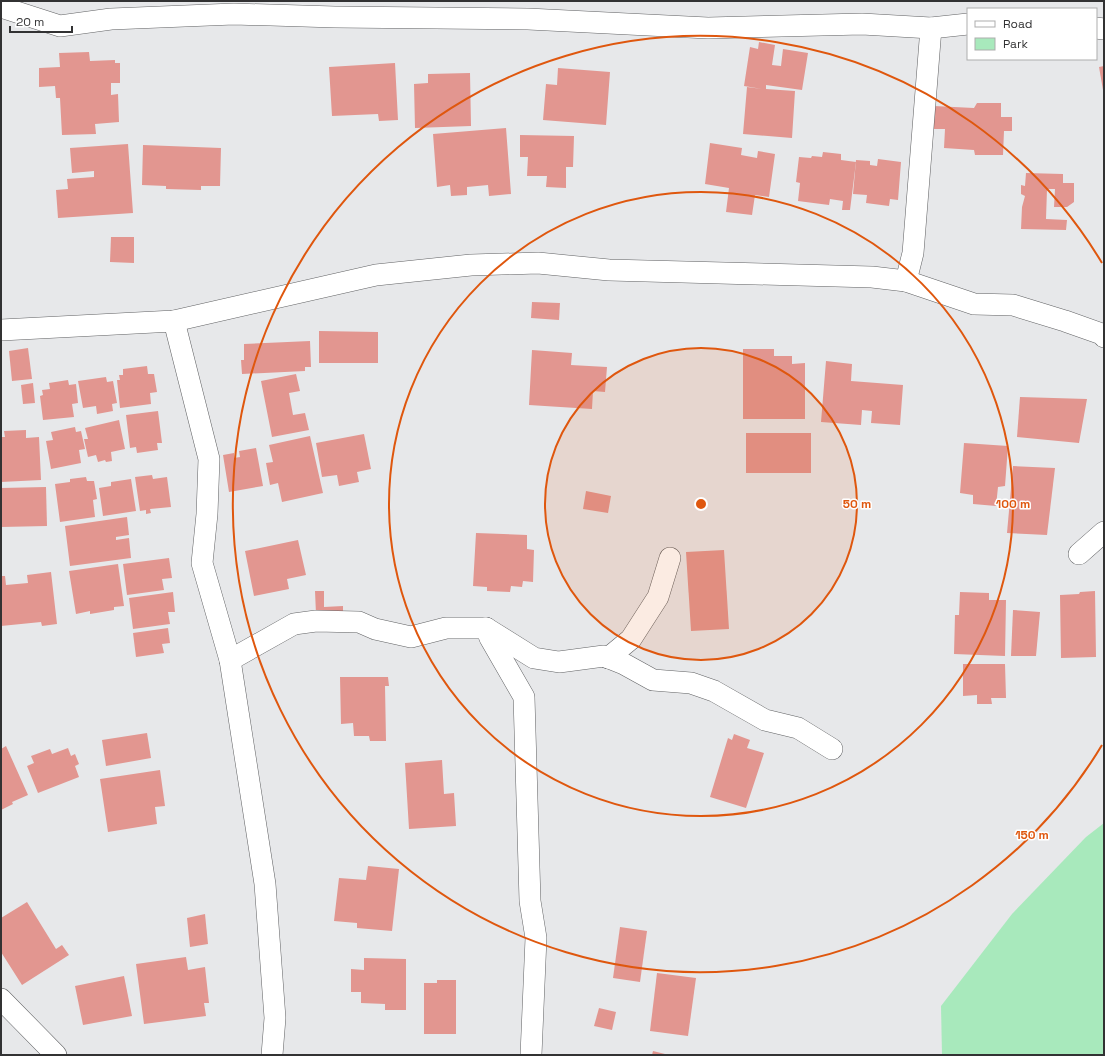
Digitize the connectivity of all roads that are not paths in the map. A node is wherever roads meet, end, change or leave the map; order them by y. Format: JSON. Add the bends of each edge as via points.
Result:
{"nodes":[{"id":1,"x":1,"y":7,"type":"edge"},
{"id":2,"x":241,"y":7,"type":"edge"},
{"id":3,"x":967,"y":24,"type":"edge"},
{"id":4,"x":932,"y":28,"type":"junction"},
{"id":5,"x":906,"y":281,"type":"junction"},
{"id":6,"x":174,"y":320,"type":"junction"},
{"id":7,"x":1,"y":330,"type":"edge"},
{"id":8,"x":1104,"y":337,"type":"edge"},
{"id":9,"x":1104,"y":532,"type":"edge"},
{"id":10,"x":1079,"y":554,"type":"dead end"},
{"id":11,"x":670,"y":558,"type":"dead end"},
{"id":12,"x":486,"y":628,"type":"junction"},
{"id":13,"x":608,"y":658,"type":"junction"},
{"id":14,"x":230,"y":660,"type":"junction"},
{"id":15,"x":832,"y":748,"type":"dead end"},
{"id":16,"x":1,"y":999,"type":"edge"},
{"id":17,"x":56,"y":1055,"type":"edge"},
{"id":18,"x":272,"y":1055,"type":"edge"},
{"id":19,"x":531,"y":1055,"type":"edge"}],
"edges":[{"from":1,"to":2,"type":"street","via":[[60,26]]},
{"from":2,"to":4,"type":"street","via":[[335,17],[528,19],[708,28],[862,24]]},
{"from":3,"to":4,"type":"street"},
{"from":4,"to":5,"type":"street","via":[[913,246]]},
{"from":5,"to":6,"type":"street","via":[[872,277],[609,270],[538,263],[470,265],[376,275]]},
{"from":5,"to":8,"type":"street","via":[[974,304],[1013,305],[1102,334]]},
{"from":6,"to":7,"type":"street"},
{"from":6,"to":14,"type":"street","via":[[209,459],[202,563]]},
{"from":9,"to":10,"type":"street"},
{"from":11,"to":13,"type":"street","via":[[658,597],[631,638]]},
{"from":12,"to":13,"type":"street","via":[[534,658],[559,662],[604,656]]},
{"from":12,"to":14,"type":"street","via":[[446,628],[411,636],[359,622],[316,621],[294,624]]},
{"from":12,"to":19,"type":"street","via":[[524,697],[530,901],[536,938]]},
{"from":13,"to":15,"type":"street","via":[[653,680],[691,683],[714,691],[765,720],[798,728]]},
{"from":14,"to":18,"type":"street","via":[[265,884],[275,1018]]},
{"from":16,"to":17,"type":"street"}]}
